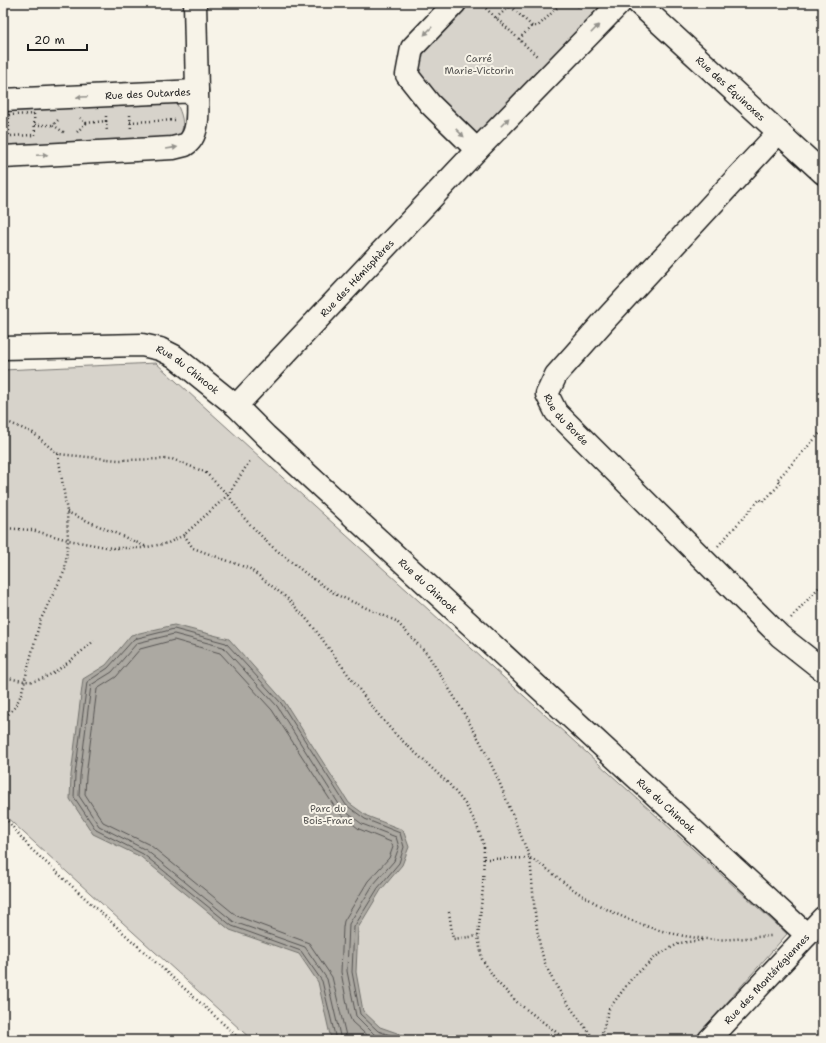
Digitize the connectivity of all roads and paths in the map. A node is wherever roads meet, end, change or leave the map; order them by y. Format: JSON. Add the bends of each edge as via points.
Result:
{"nodes":[{"id":1,"x":196,"y":3,"type":"edge"},
{"id":2,"x":455,"y":3,"type":"edge"},
{"id":3,"x":480,"y":3,"type":"edge"},
{"id":4,"x":558,"y":3,"type":"edge"},
{"id":5,"x":575,"y":3,"type":"edge"},
{"id":6,"x":620,"y":3,"type":"edge"},
{"id":7,"x":638,"y":3,"type":"edge"},
{"id":8,"x":510,"y":4,"type":"edge"},
{"id":9,"x":585,"y":12,"type":"dead end"},
{"id":10,"x":496,"y":18,"type":"junction"},
{"id":11,"x":532,"y":26,"type":"junction"},
{"id":12,"x":519,"y":39,"type":"junction"},
{"id":13,"x":542,"y":60,"type":"dead end"},
{"id":14,"x":197,"y":91,"type":"junction"},
{"id":15,"x":3,"y":100,"type":"edge"},
{"id":16,"x":130,"y":110,"type":"dead end"},
{"id":17,"x":112,"y":111,"type":"dead end"},
{"id":18,"x":64,"y":114,"type":"dead end"},
{"id":19,"x":75,"y":114,"type":"dead end"},
{"id":20,"x":176,"y":120,"type":"dead end"},
{"id":21,"x":106,"y":121,"type":"junction"},
{"id":22,"x":130,"y":122,"type":"junction"},
{"id":23,"x":86,"y":123,"type":"junction"},
{"id":24,"x":53,"y":124,"type":"junction"},
{"id":25,"x":9,"y":125,"type":"junction"},
{"id":26,"x":35,"y":125,"type":"junction"},
{"id":27,"x":3,"y":126,"type":"edge"},
{"id":28,"x":113,"y":132,"type":"dead end"},
{"id":29,"x":125,"y":132,"type":"dead end"},
{"id":30,"x":779,"y":132,"type":"junction"},
{"id":31,"x":76,"y":133,"type":"dead end"},
{"id":32,"x":65,"y":134,"type":"dead end"},
{"id":33,"x":478,"y":150,"type":"junction"},
{"id":34,"x":3,"y":157,"type":"edge"},
{"id":35,"x":823,"y":173,"type":"edge"},
{"id":36,"x":3,"y":348,"type":"edge"},
{"id":37,"x":236,"y":406,"type":"junction"},
{"id":38,"x":3,"y":420,"type":"edge"},
{"id":39,"x":823,"y":430,"type":"edge"},
{"id":40,"x":58,"y":454,"type":"junction"},
{"id":41,"x":251,"y":459,"type":"dead end"},
{"id":42,"x":228,"y":495,"type":"junction"},
{"id":43,"x":67,"y":512,"type":"junction"},
{"id":44,"x":3,"y":528,"type":"edge"},
{"id":45,"x":184,"y":535,"type":"junction"},
{"id":46,"x":68,"y":540,"type":"junction"},
{"id":47,"x":147,"y":547,"type":"junction"},
{"id":48,"x":716,"y":549,"type":"dead end"},
{"id":49,"x":823,"y":583,"type":"edge"},
{"id":50,"x":791,"y":618,"type":"dead end"},
{"id":51,"x":94,"y":641,"type":"dead end"},
{"id":52,"x":823,"y":670,"type":"edge"},
{"id":53,"x":3,"y":677,"type":"edge"},
{"id":54,"x":26,"y":681,"type":"junction"},
{"id":55,"x":3,"y":720,"type":"edge"},
{"id":56,"x":3,"y":806,"type":"edge"},
{"id":57,"x":530,"y":858,"type":"junction"},
{"id":58,"x":484,"y":859,"type":"junction"},
{"id":59,"x":449,"y":912,"type":"dead end"},
{"id":60,"x":823,"y":918,"type":"edge"},
{"id":61,"x":807,"y":935,"type":"junction"},
{"id":62,"x":478,"y":936,"type":"junction"},
{"id":63,"x":771,"y":936,"type":"dead end"},
{"id":64,"x":709,"y":940,"type":"junction"},
{"id":65,"x":241,"y":1040,"type":"edge"},
{"id":66,"x":563,"y":1040,"type":"edge"},
{"id":67,"x":595,"y":1040,"type":"edge"},
{"id":68,"x":600,"y":1040,"type":"edge"},
{"id":69,"x":709,"y":1040,"type":"edge"}],
"edges":[{"from":1,"to":14,"type":"street"},
{"from":2,"to":33,"type":"street","one_way":true,"via":[[412,48],[407,75],[430,104]]},
{"from":3,"to":10,"type":"path"},
{"from":4,"to":11,"type":"path","via":[[558,7],[538,26]]},
{"from":5,"to":9,"type":"path"},
{"from":33,"to":6,"type":"street","name":"Rue des Hémisphères","one_way":true},
{"from":7,"to":30,"type":"street","name":"Rue des Équinoxes"},
{"from":8,"to":10,"type":"path"},
{"from":8,"to":11,"type":"path"},
{"from":10,"to":12,"type":"path"},
{"from":11,"to":12,"type":"path"},
{"from":12,"to":13,"type":"path"},
{"from":14,"to":15,"type":"street","name":"Rue des Outardes","one_way":true},
{"from":34,"to":14,"type":"street","name":"Rue des Outardes","one_way":true,"via":[[173,148],[186,144],[194,133],[198,108]]},
{"from":16,"to":22,"type":"path"},
{"from":17,"to":21,"type":"path","via":[[105,112]]},
{"from":18,"to":24,"type":"path"},
{"from":19,"to":23,"type":"path"},
{"from":20,"to":22,"type":"path"},
{"from":21,"to":23,"type":"path"},
{"from":21,"to":28,"type":"path","via":[[107,133]]},
{"from":22,"to":29,"type":"path","via":[[131,132]]},
{"from":23,"to":31,"type":"path"},
{"from":24,"to":26,"type":"path"},
{"from":24,"to":32,"type":"path"},
{"from":25,"to":26,"type":"path","via":[[9,115],[34,114]]},
{"from":25,"to":26,"type":"path","via":[[9,136],[35,134]]},
{"from":25,"to":27,"type":"path"},
{"from":30,"to":35,"type":"street","name":"Rue des Équinoxes"},
{"from":30,"to":52,"type":"street","name":"Rue du Borée","via":[[556,375],[547,394],[556,412],[780,636]]},
{"from":33,"to":37,"type":"street","name":"Rue des Hémisphères"},
{"from":36,"to":37,"type":"street","name":"Rue du Chinook","via":[[142,345],[160,349],[174,356]]},
{"from":37,"to":61,"type":"street","name":"Rue du Chinook"},
{"from":38,"to":40,"type":"path","via":[[33,433]]},
{"from":39,"to":48,"type":"path","via":[[777,480],[781,483],[764,502],[760,499]]},
{"from":40,"to":42,"type":"path","via":[[118,460],[172,459],[205,472]]},
{"from":40,"to":43,"type":"path"},
{"from":41,"to":42,"type":"path"},
{"from":42,"to":45,"type":"path"},
{"from":42,"to":57,"type":"path","via":[[244,518],[270,545],[337,595],[396,621],[428,655],[481,743]]},
{"from":43,"to":46,"type":"path"},
{"from":43,"to":47,"type":"path"},
{"from":44,"to":46,"type":"path","via":[[32,530]]},
{"from":45,"to":47,"type":"path","via":[[168,543]]},
{"from":45,"to":58,"type":"path","via":[[193,548],[250,569],[286,598],[311,624],[395,734],[448,784],[465,804],[476,823],[484,846]]},
{"from":46,"to":47,"type":"path","via":[[111,548]]},
{"from":46,"to":54,"type":"path","via":[[65,570],[40,621]]},
{"from":49,"to":50,"type":"path"},
{"from":51,"to":54,"type":"path","via":[[50,674],[41,679]]},
{"from":53,"to":54,"type":"path"},
{"from":54,"to":55,"type":"path","via":[[15,707]]},
{"from":56,"to":65,"type":"path","via":[[7,820],[30,848]]},
{"from":57,"to":58,"type":"path"},
{"from":57,"to":64,"type":"path","via":[[583,896],[629,920],[668,934]]},
{"from":57,"to":67,"type":"path","via":[[545,963],[559,990]]},
{"from":58,"to":62,"type":"path","via":[[484,887]]},
{"from":59,"to":62,"type":"path","via":[[453,939]]},
{"from":60,"to":61,"type":"street","name":"Rue des Montérégiennes"},
{"from":61,"to":69,"type":"street","name":"Rue des Montérégiennes"},
{"from":62,"to":66,"type":"path","via":[[482,959],[498,982],[518,1003]]},
{"from":63,"to":64,"type":"path"},
{"from":64,"to":68,"type":"path","via":[[680,944],[658,955],[632,978],[609,1009]]}]}
